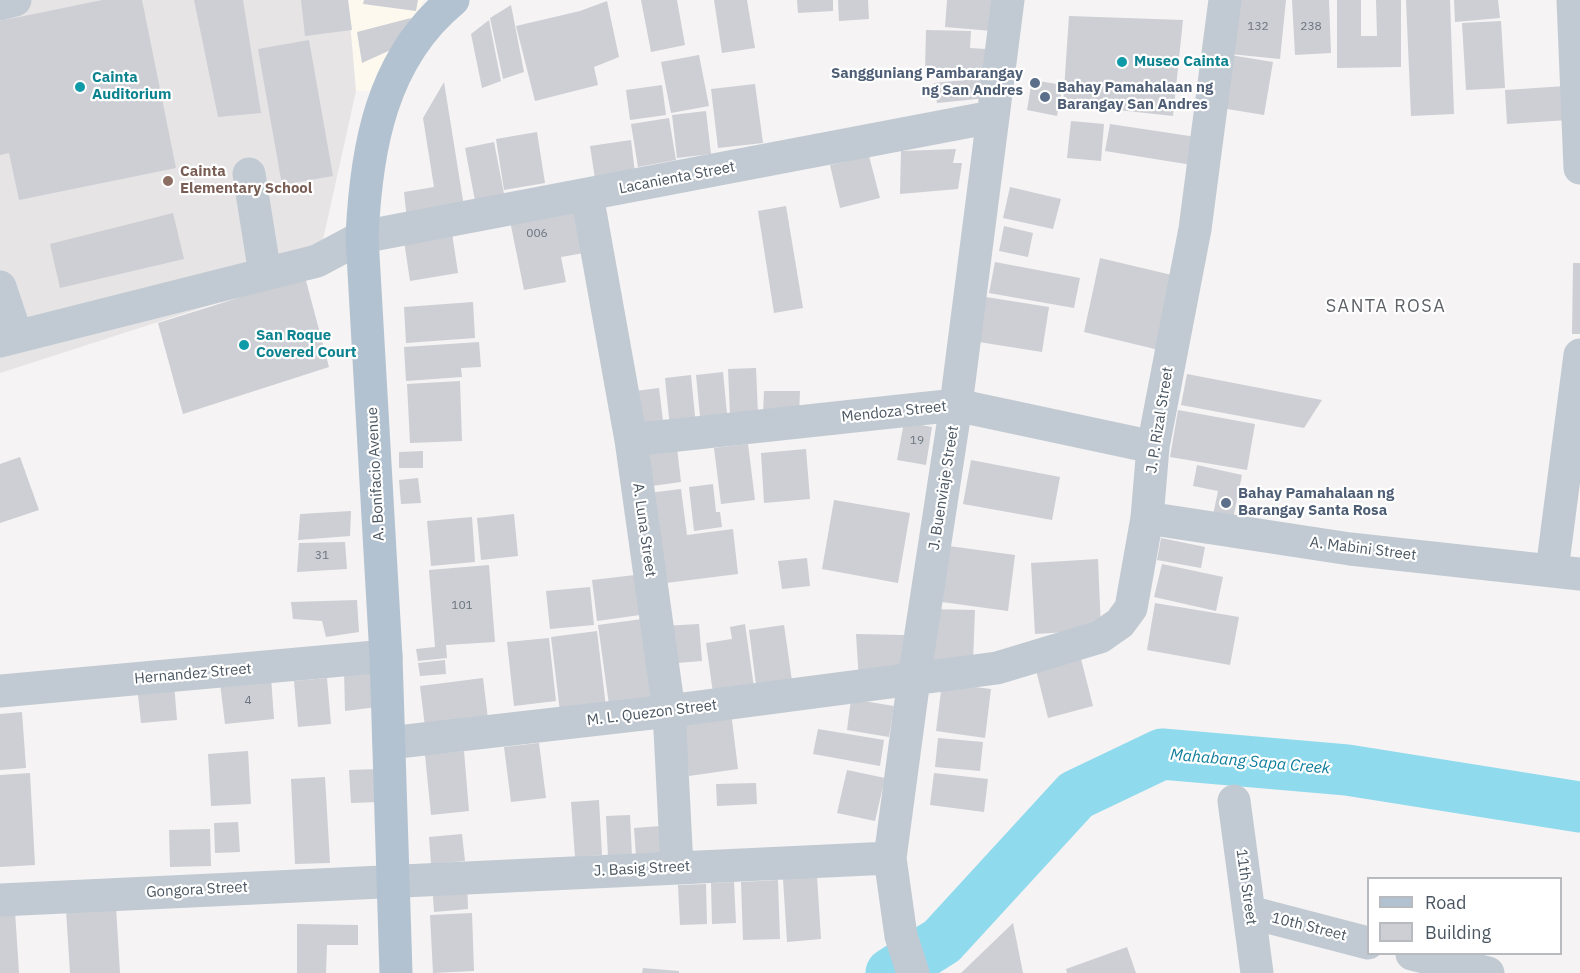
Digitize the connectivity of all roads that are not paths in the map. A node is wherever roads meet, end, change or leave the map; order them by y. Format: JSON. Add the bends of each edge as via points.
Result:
{"nodes":[{"id":1,"x":15,"y":0,"type":"edge"},
{"id":2,"x":1008,"y":0,"type":"edge"},
{"id":3,"x":1225,"y":0,"type":"edge"},
{"id":4,"x":1573,"y":0,"type":"edge"},
{"id":5,"x":0,"y":4,"type":"edge"},
{"id":6,"x":443,"y":4,"type":"edge"},
{"id":7,"x":992,"y":117,"type":"junction"},
{"id":8,"x":1580,"y":168,"type":"edge"},
{"id":9,"x":249,"y":174,"type":"dead end"},
{"id":10,"x":586,"y":195,"type":"junction"},
{"id":11,"x":362,"y":237,"type":"junction"},
{"id":12,"x":265,"y":274,"type":"junction"},
{"id":13,"x":0,"y":287,"type":"edge"},
{"id":14,"x":8,"y":338,"type":"edge"},
{"id":15,"x":1580,"y":355,"type":"edge"},
{"id":16,"x":956,"y":405,"type":"junction"},
{"id":17,"x":631,"y":440,"type":"junction"},
{"id":18,"x":1153,"y":447,"type":"junction"},
{"id":19,"x":1147,"y":518,"type":"junction"},
{"id":20,"x":1566,"y":572,"type":"edge"},
{"id":21,"x":386,"y":656,"type":"junction"},
{"id":22,"x":914,"y":679,"type":"junction"},
{"id":23,"x":0,"y":691,"type":"edge"},
{"id":24,"x":669,"y":711,"type":"junction"},
{"id":25,"x":389,"y":743,"type":"junction"},
{"id":26,"x":1234,"y":801,"type":"dead end"},
{"id":27,"x":890,"y":858,"type":"junction"},
{"id":28,"x":677,"y":867,"type":"junction"},
{"id":29,"x":394,"y":880,"type":"junction"},
{"id":30,"x":0,"y":900,"type":"edge"},
{"id":31,"x":1249,"y":912,"type":"junction"},
{"id":32,"x":1367,"y":943,"type":"edge"},
{"id":33,"x":1416,"y":955,"type":"edge"},
{"id":34,"x":396,"y":973,"type":"edge"},
{"id":35,"x":913,"y":973,"type":"edge"},
{"id":36,"x":1257,"y":973,"type":"edge"},
{"id":37,"x":1488,"y":973,"type":"edge"}],
"edges":[{"from":1,"to":5,"type":"street"},
{"from":2,"to":7,"type":"street","name":"J. Buenviaje Street"},
{"from":3,"to":18,"type":"street","name":"J. P. Rizal Street","via":[[1195,229]]},
{"from":4,"to":8,"type":"street"},
{"from":6,"to":11,"type":"main road","name":"A. Bonifacio Avenue","via":[[404,58],[381,107],[365,177]]},
{"from":7,"to":10,"type":"street","name":"Lacanienta Street"},
{"from":7,"to":16,"type":"street","name":"J. Buenviaje Street"},
{"from":9,"to":12,"type":"street"},
{"from":10,"to":11,"type":"street","name":"Lacanienta Street"},
{"from":10,"to":17,"type":"street","name":"A. Luna Street"},
{"from":11,"to":12,"type":"street","name":"Lacanienta Street","via":[[317,261]]},
{"from":11,"to":21,"type":"main road","name":"A. Bonifacio Avenue"},
{"from":12,"to":14,"type":"street","name":"Lacanienta Street"},
{"from":13,"to":14,"type":"street"},
{"from":15,"to":20,"type":"street"},
{"from":16,"to":17,"type":"street","name":"Mendoza Street"},
{"from":16,"to":18,"type":"street","name":"Mendoza Street"},
{"from":16,"to":22,"type":"street","name":"J. Buenviaje Street"},
{"from":17,"to":24,"type":"street","name":"A. Luna Street"},
{"from":18,"to":19,"type":"street","name":"J. P. Rizal Street"},
{"from":19,"to":20,"type":"street","name":"A. Mabini Street","via":[[1350,549]]},
{"from":19,"to":22,"type":"street","name":"J. P. Rizal Street","via":[[1131,608],[1120,623],[1100,637],[997,668]]},
{"from":21,"to":23,"type":"street","name":"Hernandez Street"},
{"from":21,"to":25,"type":"main road","name":"A. Bonifacio Avenue"},
{"from":22,"to":24,"type":"street","name":"M. L. Quezon Street"},
{"from":22,"to":27,"type":"street","name":"J. Buenviaje Street"},
{"from":24,"to":25,"type":"street","name":"M. L. Quezon Street"},
{"from":24,"to":28,"type":"street","name":"A. Luna Street"},
{"from":25,"to":29,"type":"main road","name":"A. Bonifacio Avenue"},
{"from":26,"to":31,"type":"street","name":"11th Street"},
{"from":27,"to":28,"type":"street","name":"J. Basig Street"},
{"from":27,"to":35,"type":"street","name":"J. Buenviaje Street","via":[[901,936]]},
{"from":28,"to":29,"type":"street","name":"J. Basig Street"},
{"from":29,"to":30,"type":"street","name":"Gongora Street"},
{"from":29,"to":34,"type":"main road","name":"A. Bonifacio Avenue"},
{"from":31,"to":32,"type":"street","name":"10th Street"},
{"from":31,"to":36,"type":"street","name":"11th Street"},
{"from":33,"to":37,"type":"street"}]}
